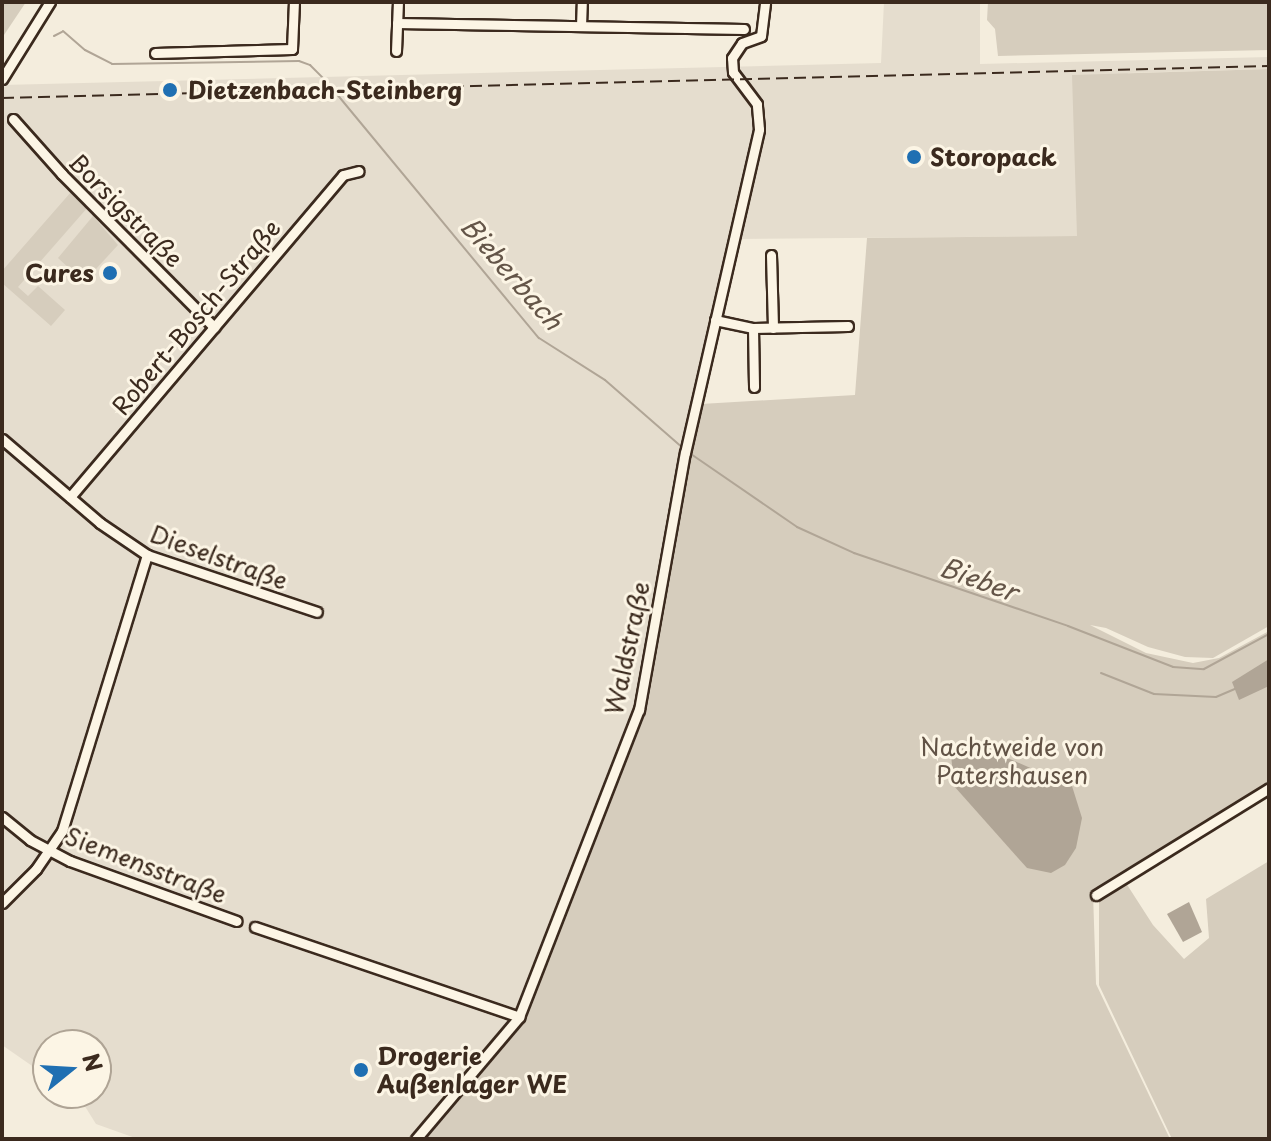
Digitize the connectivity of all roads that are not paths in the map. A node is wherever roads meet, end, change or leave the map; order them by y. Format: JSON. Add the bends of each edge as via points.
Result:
{"nodes":[{"id":1,"x":50,"y":2,"type":"edge"},
{"id":2,"x":294,"y":2,"type":"edge"},
{"id":3,"x":398,"y":2,"type":"edge"},
{"id":4,"x":582,"y":2,"type":"edge"},
{"id":5,"x":765,"y":2,"type":"edge"},
{"id":6,"x":397,"y":23,"type":"junction"},
{"id":7,"x":581,"y":26,"type":"junction"},
{"id":8,"x":744,"y":29,"type":"dead end"},
{"id":9,"x":396,"y":51,"type":"dead end"},
{"id":10,"x":155,"y":53,"type":"dead end"},
{"id":11,"x":2,"y":79,"type":"edge"},
{"id":12,"x":13,"y":119,"type":"dead end"},
{"id":13,"x":359,"y":171,"type":"dead end"},
{"id":14,"x":771,"y":255,"type":"dead end"},
{"id":15,"x":715,"y":320,"type":"junction"},
{"id":16,"x":848,"y":326,"type":"dead end"},
{"id":17,"x":214,"y":327,"type":"junction"},
{"id":18,"x":753,"y":328,"type":"junction"},
{"id":19,"x":773,"y":328,"type":"junction"},
{"id":20,"x":754,"y":387,"type":"dead end"},
{"id":21,"x":2,"y":439,"type":"edge"},
{"id":22,"x":70,"y":497,"type":"junction"},
{"id":23,"x":147,"y":555,"type":"junction"},
{"id":24,"x":317,"y":612,"type":"dead end"},
{"id":25,"x":1269,"y":788,"type":"edge"},
{"id":26,"x":2,"y":817,"type":"edge"},
{"id":27,"x":48,"y":849,"type":"junction"},
{"id":28,"x":1096,"y":895,"type":"dead end"},
{"id":29,"x":2,"y":903,"type":"edge"},
{"id":30,"x":237,"y":921,"type":"dead end"},
{"id":31,"x":255,"y":927,"type":"dead end"},
{"id":32,"x":519,"y":1017,"type":"junction"},
{"id":33,"x":416,"y":1139,"type":"edge"}],
"edges":[{"from":1,"to":11,"type":"street"},
{"from":2,"to":10,"type":"street","via":[[292,49]]},
{"from":3,"to":6,"type":"street"},
{"from":4,"to":7,"type":"street"},
{"from":5,"to":15,"type":"street","name":"Waldstraße","via":[[761,36],[742,43],[732,58],[733,72],[757,104],[759,129]]},
{"from":6,"to":7,"type":"street"},
{"from":6,"to":9,"type":"street"},
{"from":7,"to":8,"type":"street"},
{"from":12,"to":17,"type":"street","name":"Borsigstraße"},
{"from":13,"to":17,"type":"street","name":"Robert-Bosch-Straße","via":[[343,175]]},
{"from":14,"to":19,"type":"street"},
{"from":15,"to":18,"type":"street"},
{"from":15,"to":32,"type":"street","name":"Waldstraße","via":[[639,710]]},
{"from":16,"to":19,"type":"street"},
{"from":17,"to":22,"type":"street","name":"Robert-Bosch-Straße"},
{"from":18,"to":19,"type":"street"},
{"from":18,"to":20,"type":"street"},
{"from":21,"to":22,"type":"street","name":"Dieselstraße"},
{"from":22,"to":23,"type":"street","name":"Dieselstraße"},
{"from":23,"to":24,"type":"street","name":"Dieselstraße"},
{"from":23,"to":27,"type":"street","via":[[70,812]]},
{"from":25,"to":28,"type":"street"},
{"from":26,"to":27,"type":"street","name":"Siemensstraße"},
{"from":27,"to":29,"type":"street"},
{"from":27,"to":30,"type":"street","name":"Siemensstraße"},
{"from":31,"to":32,"type":"street"},
{"from":32,"to":33,"type":"street","name":"Waldstraße"}]}
